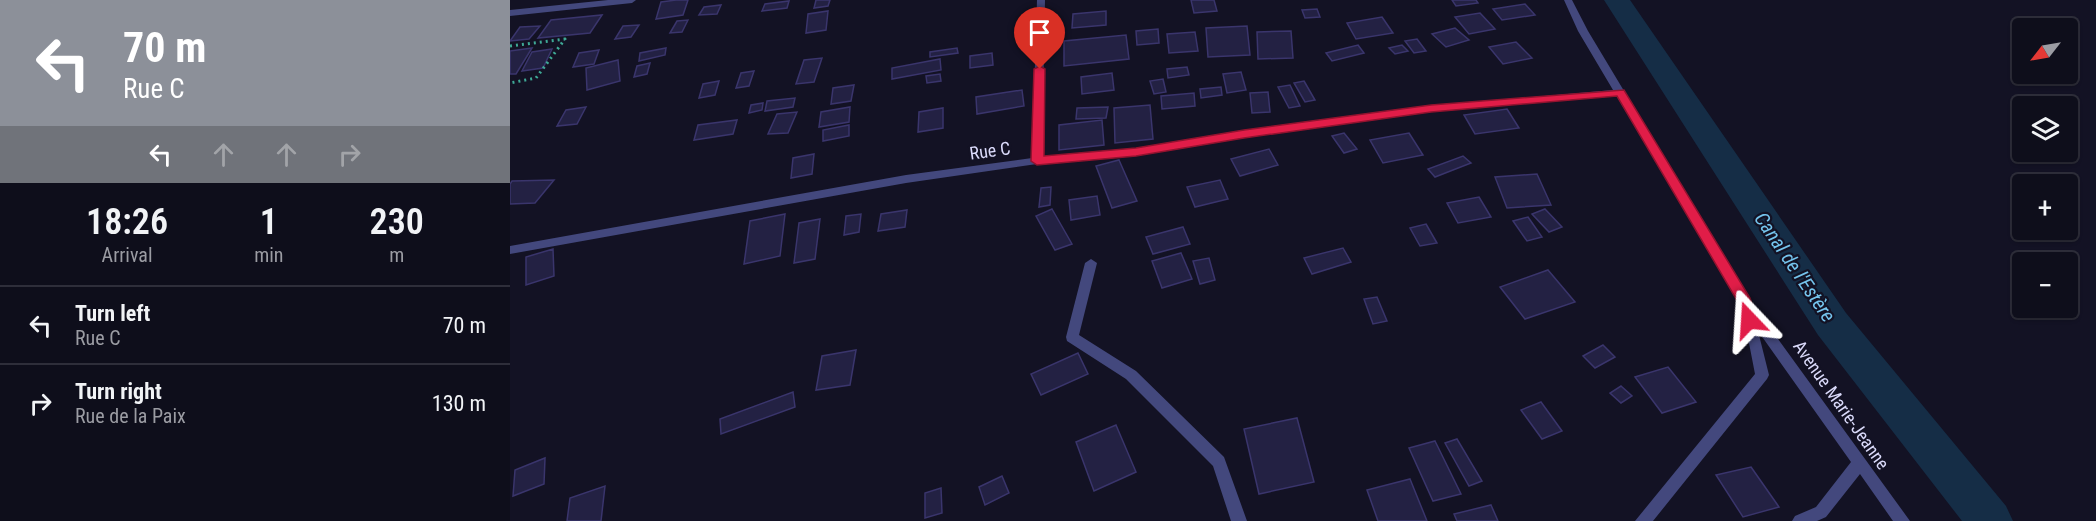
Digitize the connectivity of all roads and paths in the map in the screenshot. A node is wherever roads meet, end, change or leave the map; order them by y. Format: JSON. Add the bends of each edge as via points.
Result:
{"nodes":[{"id":1,"x":632,"y":0,"type":"edge"},
{"id":2,"x":1041,"y":0,"type":"edge"},
{"id":3,"x":1568,"y":0,"type":"edge"},
{"id":4,"x":510,"y":13,"type":"edge"},
{"id":5,"x":510,"y":46,"type":"edge"},
{"id":6,"x":510,"y":83,"type":"edge"},
{"id":7,"x":1620,"y":92,"type":"junction"},
{"id":8,"x":1037,"y":161,"type":"junction"},
{"id":9,"x":510,"y":250,"type":"edge"},
{"id":10,"x":1091,"y":263,"type":"dead end"},
{"id":11,"x":1745,"y":302,"type":"junction"},
{"id":12,"x":1859,"y":463,"type":"junction"},
{"id":13,"x":1239,"y":521,"type":"edge"},
{"id":14,"x":1642,"y":521,"type":"edge"},
{"id":15,"x":1800,"y":521,"type":"edge"},
{"id":16,"x":1902,"y":521,"type":"edge"}],
"edges":[{"from":1,"to":4,"type":"street"},
{"from":2,"to":8,"type":"street"},
{"from":3,"to":7,"type":"street","name":"Avenue Marie-Jeanne"},
{"from":5,"to":6,"type":"path","via":[[565,39],[536,78]]},
{"from":7,"to":8,"type":"street","name":"Rue C","via":[[1431,109],[1136,152]]},
{"from":7,"to":11,"type":"street","name":"Avenue Marie-Jeanne"},
{"from":8,"to":9,"type":"street","name":"Rue C","via":[[906,179]]},
{"from":10,"to":13,"type":"street","via":[[1072,337],[1131,375],[1220,462]]},
{"from":11,"to":12,"type":"street","name":"Avenue Marie-Jeanne"},
{"from":11,"to":14,"type":"street","via":[[1762,375]]},
{"from":12,"to":15,"type":"street","via":[[1821,512]]},
{"from":12,"to":16,"type":"street","name":"Avenue Marie-Jeanne"}]}
